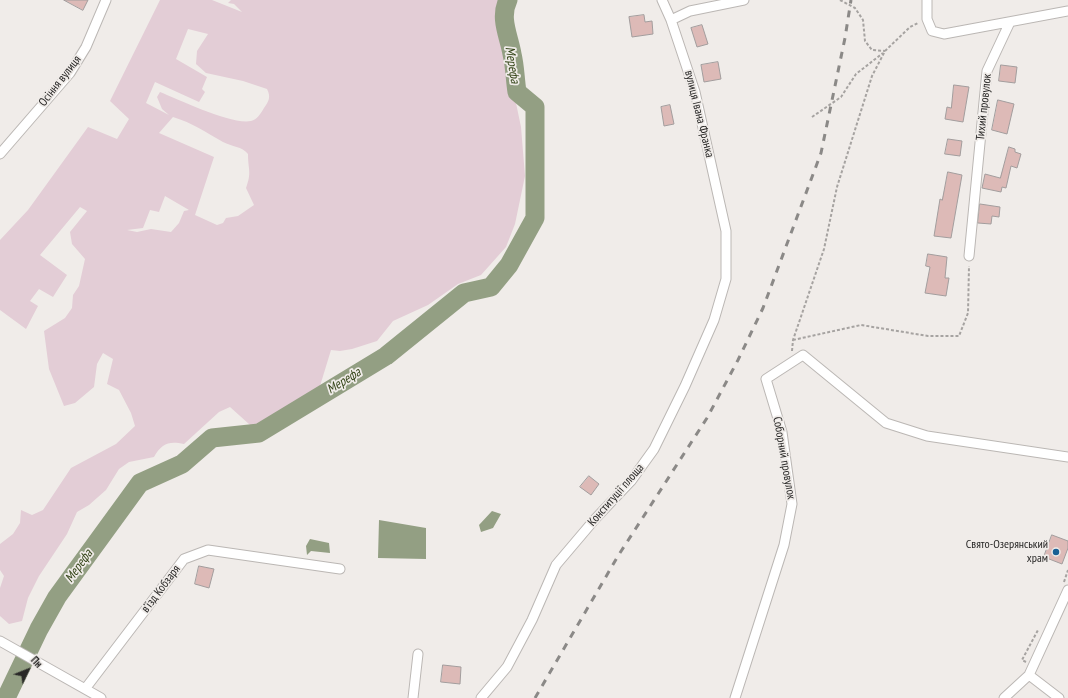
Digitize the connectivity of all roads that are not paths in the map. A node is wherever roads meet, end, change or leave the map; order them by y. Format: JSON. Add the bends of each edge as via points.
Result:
{"nodes":[{"id":1,"x":106,"y":0,"type":"edge"},
{"id":2,"x":662,"y":0,"type":"edge"},
{"id":3,"x":744,"y":0,"type":"edge"},
{"id":4,"x":927,"y":0,"type":"edge"},
{"id":5,"x":1068,"y":11,"type":"edge"},
{"id":6,"x":671,"y":20,"type":"junction"},
{"id":7,"x":1010,"y":22,"type":"junction"},
{"id":8,"x":0,"y":154,"type":"edge"},
{"id":9,"x":726,"y":231,"type":"joint"},
{"id":10,"x":970,"y":256,"type":"road end"},
{"id":11,"x":1068,"y":457,"type":"edge"},
{"id":12,"x":340,"y":569,"type":"dead end"},
{"id":13,"x":1068,"y":590,"type":"edge"},
{"id":14,"x":0,"y":641,"type":"edge"},
{"id":15,"x":418,"y":654,"type":"dead end"},
{"id":16,"x":1029,"y":675,"type":"junction"},
{"id":17,"x":85,"y":689,"type":"junction"},
{"id":18,"x":101,"y":698,"type":"edge"},
{"id":19,"x":413,"y":698,"type":"edge"},
{"id":20,"x":481,"y":698,"type":"edge"},
{"id":21,"x":736,"y":698,"type":"edge"},
{"id":22,"x":1004,"y":698,"type":"edge"},
{"id":23,"x":1059,"y":698,"type":"edge"}],
"edges":[{"from":1,"to":8,"type":"street","name":"Осіння вулиця","via":[[86,48],[70,73]]},
{"from":2,"to":6,"type":"street","name":"вулиця Івана Франка"},
{"from":3,"to":6,"type":"street","via":[[690,11]]},
{"from":4,"to":7,"type":"street","via":[[927,19],[932,31],[944,34]]},
{"from":5,"to":7,"type":"street"},
{"from":6,"to":9,"type":"street","name":"вулиця Івана Франка","via":[[695,92]]},
{"from":7,"to":10,"type":"street","name":"Тихий провулок","via":[[987,71]]},
{"from":9,"to":20,"type":"street","name":"Конституції площа","via":[[726,279],[714,320],[654,449],[631,481],[556,565],[532,620],[507,667]]},
{"from":11,"to":21,"type":"street","name":"Соборний провулок","via":[[927,436],[886,423],[803,355],[766,379],[782,432],[792,504],[784,545]]},
{"from":12,"to":17,"type":"street","name":"в’їзд Кобзаря","via":[[208,550],[184,559]]},
{"from":13,"to":16,"type":"street"},
{"from":14,"to":17,"type":"street"},
{"from":15,"to":19,"type":"street"},
{"from":16,"to":22,"type":"street"},
{"from":16,"to":23,"type":"street"},
{"from":17,"to":18,"type":"street"}]}
